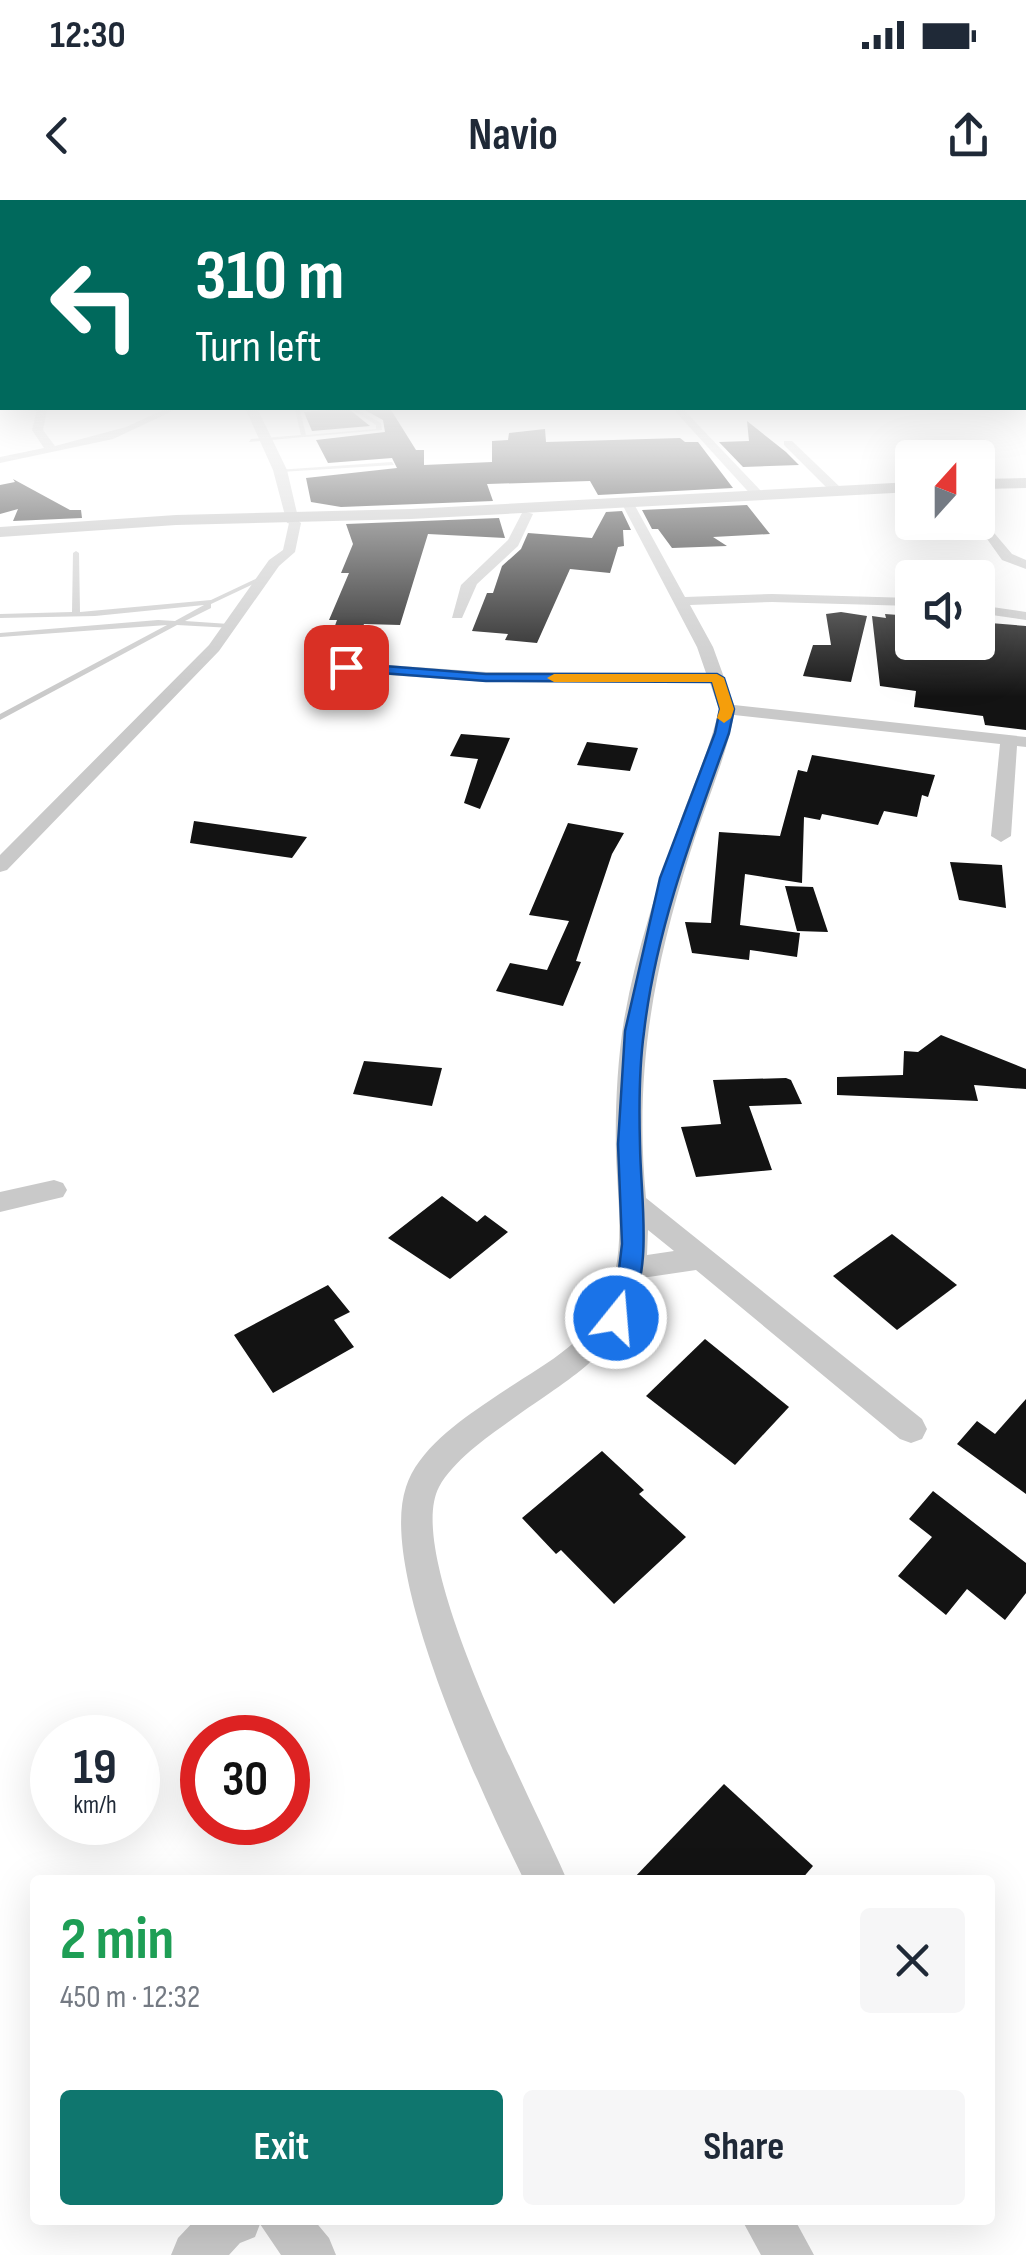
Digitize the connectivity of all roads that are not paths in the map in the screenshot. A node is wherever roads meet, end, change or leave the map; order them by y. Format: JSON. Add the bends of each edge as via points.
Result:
{"nodes":[{"id":1,"x":281,"y":506,"type":"edge"},
{"id":2,"x":630,"y":506,"type":"junction"},
{"id":3,"x":526,"y":514,"type":"junction"},
{"id":4,"x":282,"y":519,"type":"junction"},
{"id":5,"x":225,"y":521,"type":"junction"},
{"id":6,"x":0,"y":535,"type":"edge"},
{"id":7,"x":995,"y":540,"type":"edge"},
{"id":8,"x":76,"y":553,"type":"dead end"},
{"id":9,"x":1026,"y":564,"type":"edge"},
{"id":10,"x":270,"y":569,"type":"junction"},
{"id":11,"x":681,"y":601,"type":"junction"},
{"id":12,"x":213,"y":602,"type":"junction"},
{"id":13,"x":895,"y":602,"type":"edge"},
{"id":14,"x":995,"y":611,"type":"edge"},
{"id":15,"x":76,"y":614,"type":"junction"},
{"id":16,"x":457,"y":615,"type":"dead end"},
{"id":17,"x":0,"y":616,"type":"edge"},
{"id":18,"x":1026,"y":616,"type":"edge"},
{"id":19,"x":182,"y":622,"type":"junction"},
{"id":20,"x":230,"y":626,"type":"junction"},
{"id":21,"x":0,"y":636,"type":"edge"},
{"id":22,"x":346,"y":667,"type":"dead end"},
{"id":23,"x":717,"y":678,"type":"junction"},
{"id":24,"x":727,"y":709,"type":"junction"},
{"id":25,"x":0,"y":717,"type":"edge"},
{"id":26,"x":1018,"y":741,"type":"edge"},
{"id":27,"x":1002,"y":836,"type":"dead end"},
{"id":28,"x":0,"y":866,"type":"edge"},
{"id":29,"x":54,"y":1190,"type":"dead end"},
{"id":30,"x":0,"y":1202,"type":"edge"},
{"id":31,"x":634,"y":1203,"type":"junction"},
{"id":32,"x":702,"y":1258,"type":"junction"},
{"id":33,"x":631,"y":1269,"type":"junction"},
{"id":34,"x":912,"y":1428,"type":"dead end"},
{"id":35,"x":543,"y":1875,"type":"edge"},
{"id":36,"x":224,"y":2225,"type":"edge"},
{"id":37,"x":287,"y":2225,"type":"edge"},
{"id":38,"x":769,"y":2225,"type":"edge"},
{"id":39,"x":196,"y":2255,"type":"edge"},
{"id":40,"x":312,"y":2255,"type":"edge"},
{"id":41,"x":790,"y":2255,"type":"edge"}],
"edges":[{"from":1,"to":4,"type":"street"},
{"from":2,"to":3,"type":"main road"},
{"from":2,"to":4,"type":"main road"},
{"from":2,"to":11,"type":"street"},
{"from":3,"to":4,"type":"main road"},
{"from":3,"to":16,"type":"street","via":[[520,536],[474,578]]},
{"from":4,"to":5,"type":"main road"},
{"from":4,"to":5,"type":"main road"},
{"from":4,"to":10,"type":"street"},
{"from":4,"to":10,"type":"street","via":[[294,544]]},
{"from":5,"to":6,"type":"main road"},
{"from":7,"to":9,"type":"street","via":[[1008,557]]},
{"from":8,"to":15,"type":"lane"},
{"from":10,"to":12,"type":"lane"},
{"from":10,"to":20,"type":"street"},
{"from":11,"to":13,"type":"street"},
{"from":11,"to":23,"type":"street"},
{"from":12,"to":15,"type":"lane"},
{"from":12,"to":19,"type":"lane"},
{"from":14,"to":18,"type":"street"},
{"from":15,"to":17,"type":"lane"},
{"from":19,"to":20,"type":"lane"},
{"from":19,"to":21,"type":"lane"},
{"from":19,"to":25,"type":"lane"},
{"from":20,"to":28,"type":"street"},
{"from":22,"to":23,"type":"street","via":[[486,678]]},
{"from":23,"to":24,"type":"street"},
{"from":24,"to":26,"type":"street"},
{"from":24,"to":31,"type":"street","via":[[668,878],[634,1031]]},
{"from":26,"to":27,"type":"street"},
{"from":29,"to":30,"type":"street"},
{"from":31,"to":32,"type":"street"},
{"from":31,"to":33,"type":"street"},
{"from":32,"to":33,"type":"street"},
{"from":32,"to":34,"type":"street"},
{"from":33,"to":35,"type":"street","via":[[616,1318],[596,1342],[493,1415],[422,1484],[415,1509],[418,1547],[448,1654]]},
{"from":36,"to":39,"type":"street"},
{"from":37,"to":40,"type":"street"},
{"from":38,"to":41,"type":"street"}]}
